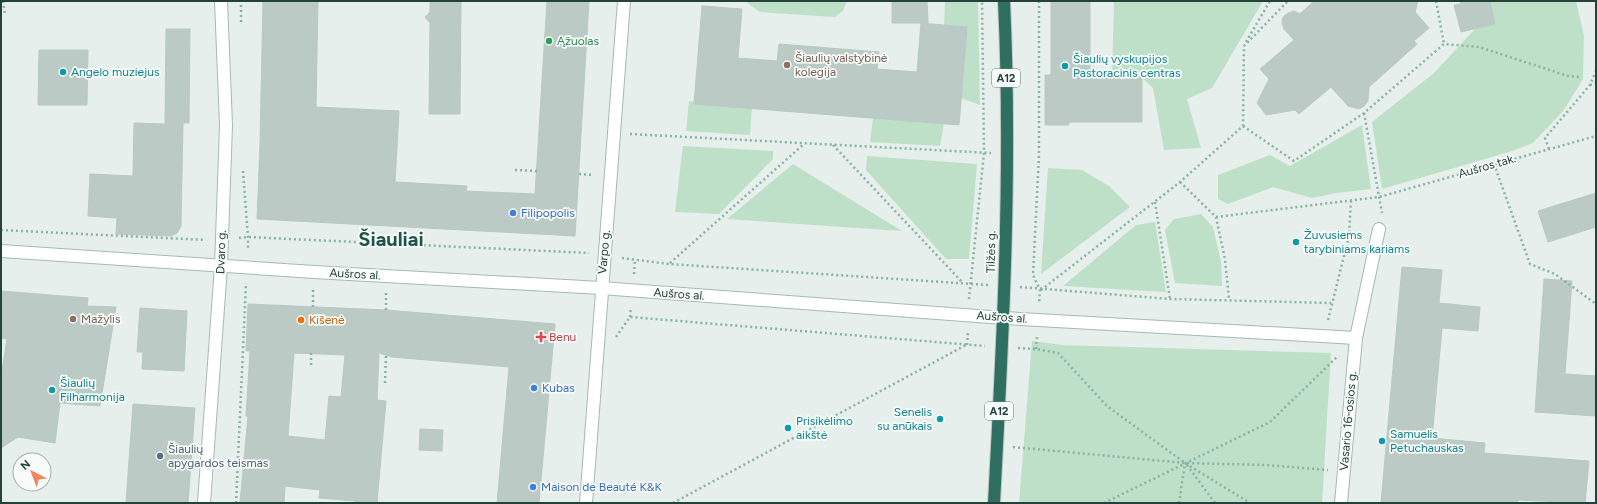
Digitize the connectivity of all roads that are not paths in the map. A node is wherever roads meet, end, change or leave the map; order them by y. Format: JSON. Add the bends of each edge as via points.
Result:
{"nodes":[{"id":1,"x":221,"y":1,"type":"edge"},
{"id":2,"x":624,"y":1,"type":"edge"},
{"id":3,"x":1004,"y":1,"type":"edge"},
{"id":4,"x":1379,"y":229,"type":"road end"},
{"id":5,"x":1,"y":251,"type":"edge"},
{"id":6,"x":221,"y":266,"type":"junction"},
{"id":7,"x":601,"y":288,"type":"junction"},
{"id":8,"x":1004,"y":318,"type":"junction"},
{"id":9,"x":1356,"y":338,"type":"junction"},
{"id":10,"x":204,"y":503,"type":"edge"},
{"id":11,"x":586,"y":503,"type":"edge"},
{"id":12,"x":994,"y":503,"type":"edge"},
{"id":13,"x":1342,"y":503,"type":"edge"}],
"edges":[{"from":1,"to":6,"type":"street","name":"Dvaro g.","via":[[226,125]]},
{"from":2,"to":7,"type":"street","name":"Varpo g."},
{"from":3,"to":8,"type":"highway","name":"Tilžės g.","number":"A12","via":[[1008,154]]},
{"from":4,"to":9,"type":"street"},
{"from":5,"to":6,"type":"street","name":"Aušros al."},
{"from":6,"to":7,"type":"street","name":"Aušros al."},
{"from":6,"to":10,"type":"street","name":"Dvaro g."},
{"from":7,"to":8,"type":"street","name":"Aušros al."},
{"from":7,"to":11,"type":"street","name":"Varpo g."},
{"from":8,"to":9,"type":"street","name":"Aušros al."},
{"from":8,"to":12,"type":"highway","name":"Tilžės g.","number":"A12"},
{"from":9,"to":13,"type":"street","name":"Vasario 16-osios g."}]}
